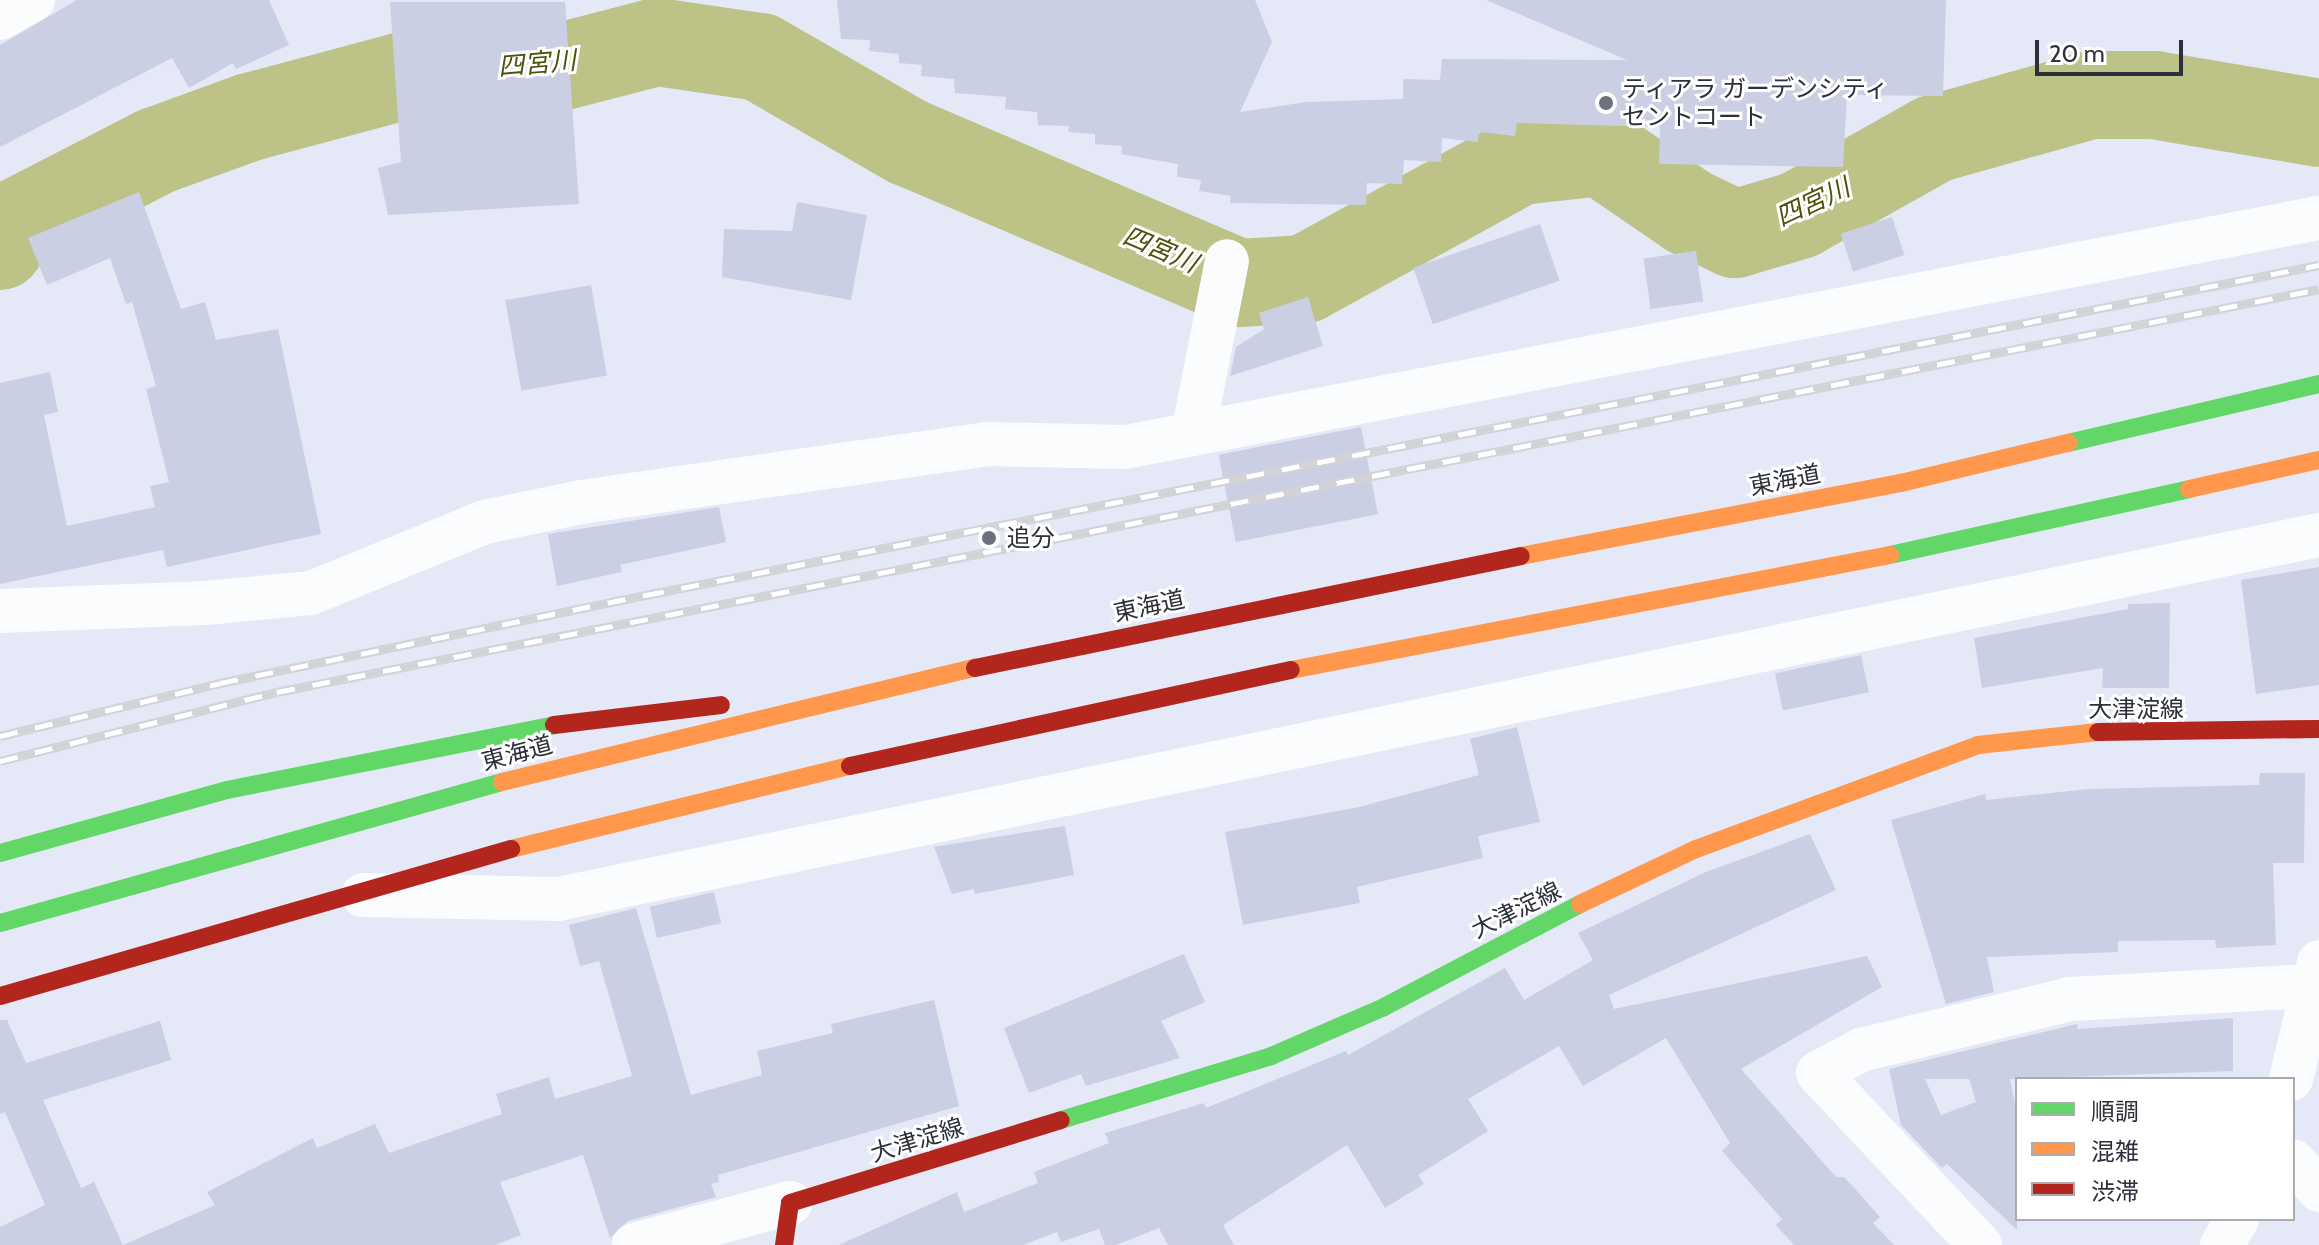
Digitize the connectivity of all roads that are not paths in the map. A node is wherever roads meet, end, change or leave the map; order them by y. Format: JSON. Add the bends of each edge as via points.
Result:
{"nodes":[{"id":1,"x":33,"y":0,"type":"edge"},
{"id":2,"x":0,"y":18,"type":"edge"},
{"id":3,"x":2319,"y":218,"type":"edge"},
{"id":4,"x":1223,"y":280,"type":"dead end"},
{"id":5,"x":2319,"y":384,"type":"edge"},
{"id":6,"x":1193,"y":434,"type":"junction"},
{"id":7,"x":2319,"y":460,"type":"edge"},
{"id":8,"x":2319,"y":535,"type":"edge"},
{"id":9,"x":0,"y":611,"type":"edge"},
{"id":10,"x":860,"y":693,"type":"junction"},
{"id":11,"x":2319,"y":729,"type":"edge"},
{"id":12,"x":0,"y":853,"type":"edge"},
{"id":13,"x":342,"y":895,"type":"junction"},
{"id":14,"x":0,"y":923,"type":"edge"},
{"id":15,"x":2316,"y":974,"type":"edge"},
{"id":16,"x":0,"y":996,"type":"edge"},
{"id":17,"x":2291,"y":1077,"type":"edge"},
{"id":18,"x":2295,"y":1163,"type":"edge"},
{"id":19,"x":2319,"y":1190,"type":"edge"},
{"id":20,"x":2236,"y":1221,"type":"edge"},
{"id":21,"x":787,"y":1224,"type":"edge"},
{"id":22,"x":634,"y":1245,"type":"edge"},
{"id":23,"x":1980,"y":1245,"type":"edge"},
{"id":24,"x":2222,"y":1245,"type":"edge"}],
"edges":[{"from":1,"to":2,"type":"street"},
{"from":3,"to":6,"type":"street"},
{"from":4,"to":6,"type":"street"},
{"from":5,"to":10,"type":"main road","name":"東海道","via":[[1901,483],[1332,592]]},
{"from":6,"to":9,"type":"street","via":[[1125,447],[986,444],[581,502],[485,522],[311,593]]},
{"from":7,"to":13,"type":"main road","via":[[1834,568],[1222,683],[854,765]]},
{"from":8,"to":13,"type":"street","via":[[558,899]]},
{"from":10,"to":12,"type":"main road","via":[[607,715],[368,758],[227,790]]},
{"from":10,"to":14,"type":"main road","name":"東海道","via":[[531,774]]},
{"from":11,"to":21,"type":"main road","name":"大津淀線","via":[[2065,733],[1978,745],[1696,849],[1496,945],[1384,1007],[1271,1056]]},
{"from":13,"to":16,"type":"main road"},
{"from":15,"to":17,"type":"street"},
{"from":15,"to":23,"type":"street","via":[[2070,999],[1861,1050],[1818,1073]]},
{"from":18,"to":19,"type":"street"},
{"from":20,"to":24,"type":"street"},
{"from":21,"to":22,"type":"street"}]}
